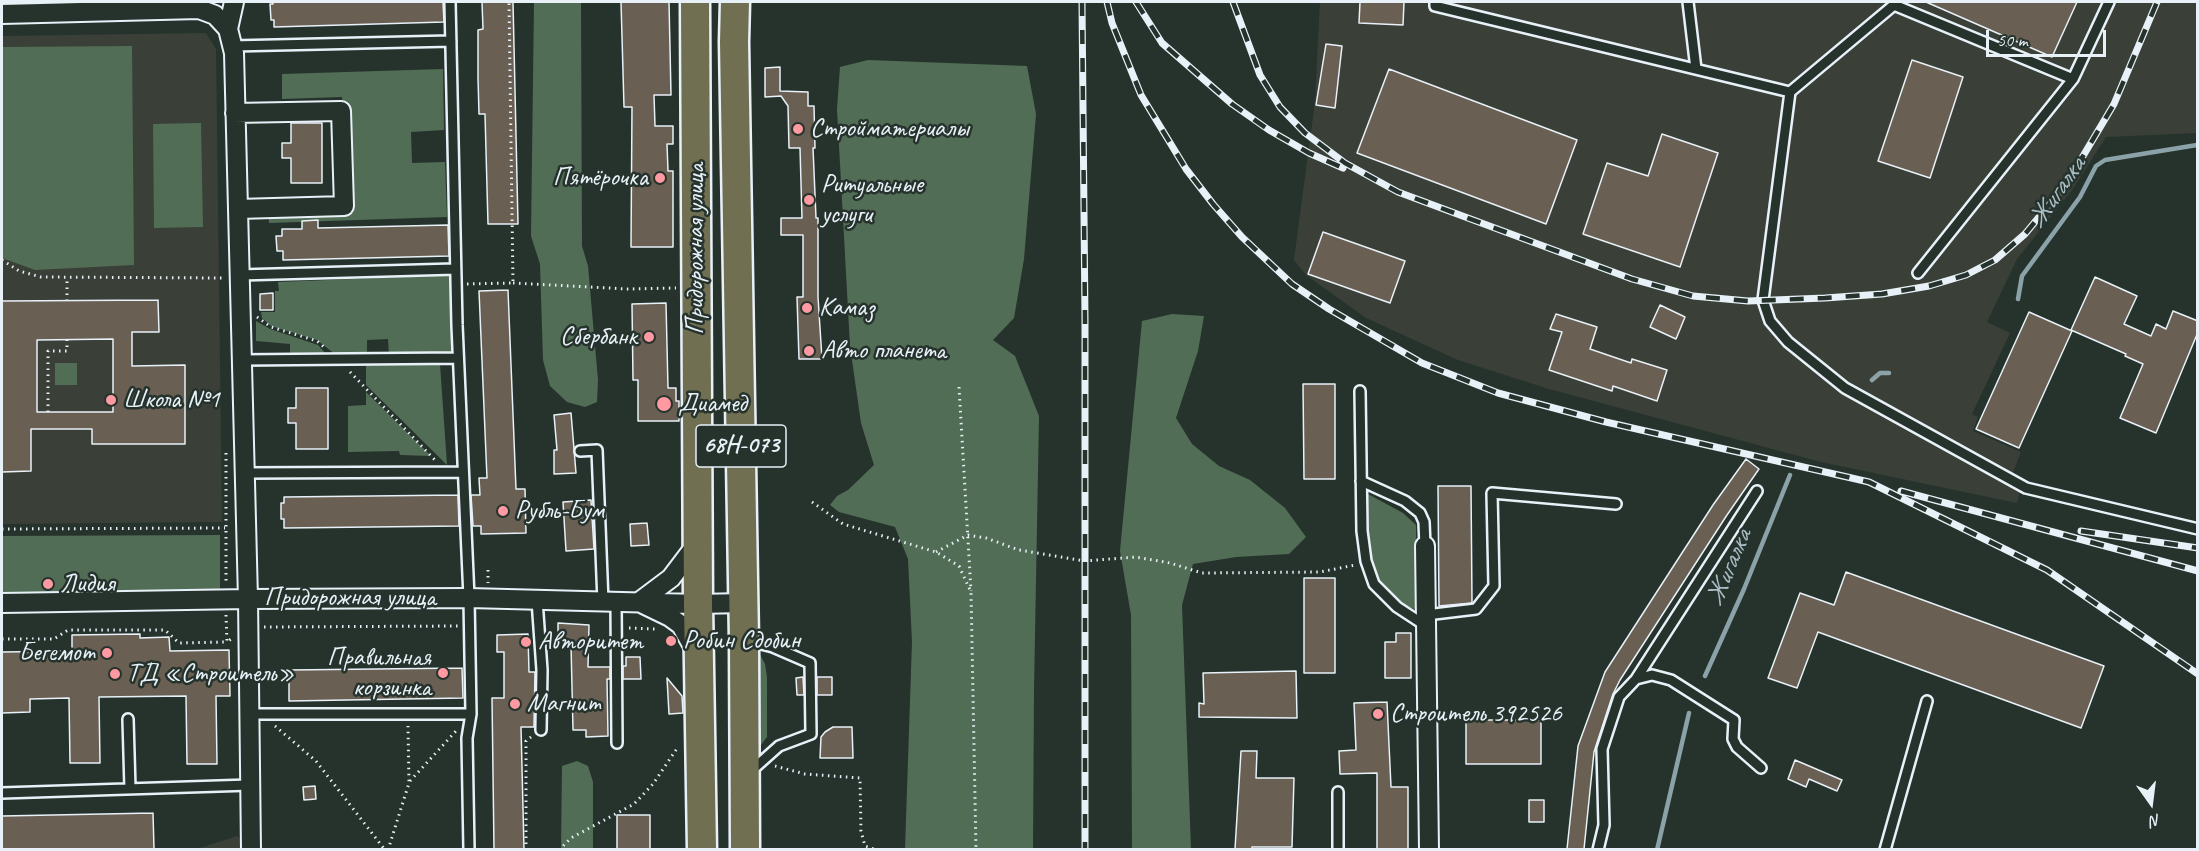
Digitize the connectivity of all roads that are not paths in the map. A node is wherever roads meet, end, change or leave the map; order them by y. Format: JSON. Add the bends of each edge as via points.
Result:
{"nodes":[{"id":1,"x":234,"y":2,"type":"edge"},
{"id":2,"x":450,"y":2,"type":"edge"},
{"id":3,"x":695,"y":2,"type":"edge"},
{"id":4,"x":735,"y":2,"type":"edge"},
{"id":5,"x":1435,"y":2,"type":"edge"},
{"id":6,"x":1688,"y":2,"type":"edge"},
{"id":7,"x":2109,"y":2,"type":"edge"},
{"id":8,"x":1894,"y":3,"type":"edge"},
{"id":9,"x":2,"y":14,"type":"edge"},
{"id":10,"x":230,"y":37,"type":"junction"},
{"id":11,"x":451,"y":41,"type":"junction"},
{"id":12,"x":1696,"y":69,"type":"junction"},
{"id":13,"x":2073,"y":79,"type":"junction"},
{"id":14,"x":1790,"y":92,"type":"junction"},
{"id":15,"x":235,"y":113,"type":"junction"},
{"id":16,"x":238,"y":210,"type":"junction"},
{"id":17,"x":456,"y":269,"type":"junction"},
{"id":18,"x":1918,"y":273,"type":"dead end"},
{"id":19,"x":239,"y":277,"type":"junction"},
{"id":20,"x":458,"y":358,"type":"junction"},
{"id":21,"x":242,"y":360,"type":"junction"},
{"id":22,"x":1360,"y":391,"type":"dead end"},
{"id":23,"x":580,"y":451,"type":"dead end"},
{"id":24,"x":463,"y":472,"type":"junction"},
{"id":25,"x":244,"y":473,"type":"junction"},
{"id":26,"x":1360,"y":481,"type":"junction"},
{"id":27,"x":1757,"y":491,"type":"dead end"},
{"id":28,"x":1616,"y":504,"type":"dead end"},
{"id":29,"x":2198,"y":529,"type":"edge"},
{"id":30,"x":697,"y":544,"type":"junction"},
{"id":31,"x":1425,"y":546,"type":"joint"},
{"id":32,"x":470,"y":598,"type":"junction"},
{"id":33,"x":248,"y":599,"type":"junction"},
{"id":34,"x":537,"y":600,"type":"junction"},
{"id":35,"x":609,"y":602,"type":"junction"},
{"id":36,"x":2,"y":603,"type":"edge"},
{"id":37,"x":639,"y":603,"type":"junction"},
{"id":38,"x":743,"y":603,"type":"junction"},
{"id":39,"x":698,"y":604,"type":"junction"},
{"id":40,"x":1426,"y":620,"type":"junction"},
{"id":41,"x":744,"y":640,"type":"junction"},
{"id":42,"x":699,"y":657,"type":"junction"},
{"id":43,"x":1636,"y":679,"type":"junction"},
{"id":44,"x":1927,"y":701,"type":"dead end"},
{"id":45,"x":249,"y":714,"type":"junction"},
{"id":46,"x":471,"y":714,"type":"junction"},
{"id":47,"x":128,"y":719,"type":"dead end"},
{"id":48,"x":541,"y":730,"type":"road end"},
{"id":49,"x":617,"y":743,"type":"dead end"},
{"id":50,"x":1761,"y":768,"type":"dead end"},
{"id":51,"x":753,"y":769,"type":"junction"},
{"id":52,"x":250,"y":785,"type":"junction"},
{"id":53,"x":130,"y":789,"type":"junction"},
{"id":54,"x":2,"y":792,"type":"edge"},
{"id":55,"x":1338,"y":792,"type":"dead end"},
{"id":56,"x":251,"y":849,"type":"edge"},
{"id":57,"x":469,"y":849,"type":"edge"},
{"id":58,"x":702,"y":849,"type":"edge"},
{"id":59,"x":745,"y":849,"type":"edge"},
{"id":60,"x":1338,"y":849,"type":"edge"},
{"id":61,"x":1429,"y":849,"type":"edge"},
{"id":62,"x":1598,"y":849,"type":"edge"},
{"id":63,"x":1885,"y":849,"type":"edge"}],
"edges":[{"from":1,"to":10,"type":"street"},
{"from":2,"to":11,"type":"lane"},
{"from":3,"to":30,"type":"main road","name":"Придорожная улица","number":"68Н-073"},
{"from":4,"to":38,"type":"main road","number":"68Н-073"},
{"from":5,"to":12,"type":"lane","via":[[1435,6]]},
{"from":6,"to":12,"type":"lane"},
{"from":7,"to":13,"type":"lane"},
{"from":8,"to":13,"type":"lane"},
{"from":8,"to":14,"type":"lane"},
{"from":9,"to":10,"type":"street","via":[[199,9],[215,15]]},
{"from":10,"to":11,"type":"lane"},
{"from":10,"to":15,"type":"street"},
{"from":11,"to":17,"type":"lane"},
{"from":12,"to":14,"type":"lane"},
{"from":13,"to":18,"type":"lane"},
{"from":14,"to":29,"type":"lane","via":[[1763,300],[1770,321],[1788,342],[1845,388],[2026,488]]},
{"from":15,"to":16,"type":"street"},
{"from":15,"to":16,"type":"street","via":[[341,111],[344,206]]},
{"from":16,"to":19,"type":"street"},
{"from":17,"to":19,"type":"lane"},
{"from":17,"to":20,"type":"lane"},
{"from":19,"to":21,"type":"street"},
{"from":20,"to":21,"type":"lane"},
{"from":20,"to":24,"type":"lane"},
{"from":21,"to":25,"type":"street"},
{"from":22,"to":26,"type":"lane"},
{"from":23,"to":35,"type":"lane","via":[[597,450]]},
{"from":24,"to":25,"type":"lane"},
{"from":24,"to":32,"type":"lane"},
{"from":25,"to":33,"type":"street"},
{"from":26,"to":31,"type":"lane","via":[[1405,501],[1420,513]]},
{"from":26,"to":40,"type":"lane","via":[[1366,561],[1374,584],[1397,607]]},
{"from":27,"to":43,"type":"lane"},
{"from":28,"to":40,"type":"lane","via":[[1492,493],[1494,586],[1476,609]]},
{"from":30,"to":37,"type":"street","via":[[671,578]]},
{"from":30,"to":39,"type":"main road","name":"Придорожная улица","number":"68Н-073"},
{"from":31,"to":40,"type":"street"},
{"from":32,"to":33,"type":"street","name":"Придорожная улица"},
{"from":32,"to":34,"type":"street","name":"Придорожная улица"},
{"from":32,"to":46,"type":"lane"},
{"from":33,"to":36,"type":"street","name":"Придорожная улица"},
{"from":33,"to":45,"type":"street"},
{"from":34,"to":35,"type":"street","name":"Придорожная улица"},
{"from":34,"to":48,"type":"lane"},
{"from":35,"to":37,"type":"street","name":"Придорожная улица"},
{"from":35,"to":49,"type":"lane"},
{"from":37,"to":39,"type":"street","name":"Придорожная улица"},
{"from":37,"to":42,"type":"street","via":[[681,625]]},
{"from":38,"to":39,"type":"street"},
{"from":38,"to":41,"type":"main road","number":"68Н-073"},
{"from":39,"to":42,"type":"main road","name":"Придорожная улица","number":"68Н-073"},
{"from":40,"to":61,"type":"street"},
{"from":41,"to":51,"type":"main road","number":"68Н-073"},
{"from":41,"to":51,"type":"lane","via":[[810,663],[811,734],[779,746]]},
{"from":42,"to":58,"type":"main road","name":"Придорожная улица","number":"68Н-073"},
{"from":43,"to":50,"type":"lane","via":[[1652,675],[1671,680],[1734,720],[1733,739],[1737,747]]},
{"from":43,"to":62,"type":"lane","via":[[1619,697],[1602,749],[1604,825]]},
{"from":44,"to":63,"type":"lane"},
{"from":45,"to":46,"type":"lane"},
{"from":45,"to":52,"type":"street"},
{"from":46,"to":57,"type":"lane","via":[[467,738]]},
{"from":47,"to":53,"type":"lane"},
{"from":51,"to":59,"type":"main road","number":"68Н-073"},
{"from":52,"to":53,"type":"lane"},
{"from":52,"to":56,"type":"street"},
{"from":53,"to":54,"type":"lane"},
{"from":55,"to":60,"type":"lane"}]}
